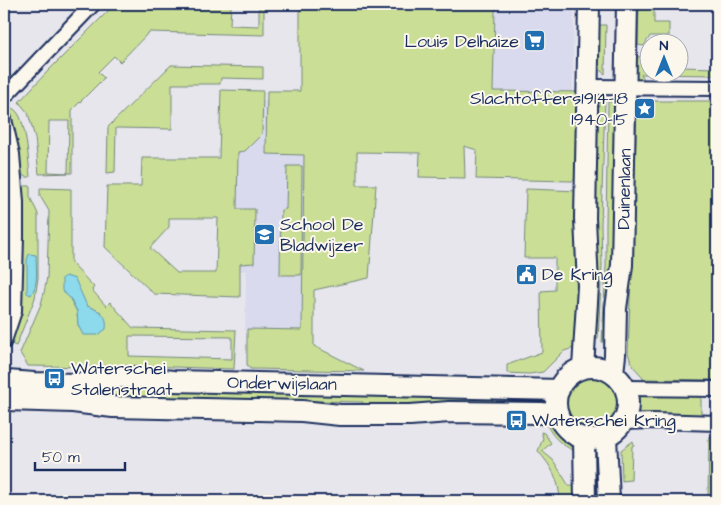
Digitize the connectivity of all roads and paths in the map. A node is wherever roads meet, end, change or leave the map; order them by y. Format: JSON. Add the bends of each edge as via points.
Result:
{"nodes":[{"id":1,"x":93,"y":4,"type":"edge"},
{"id":2,"x":590,"y":4,"type":"edge"},
{"id":3,"x":627,"y":4,"type":"edge"},
{"id":4,"x":588,"y":87,"type":"junction"},
{"id":5,"x":626,"y":87,"type":"junction"},
{"id":6,"x":717,"y":88,"type":"edge"},
{"id":7,"x":4,"y":96,"type":"edge"},
{"id":8,"x":5,"y":128,"type":"edge"},
{"id":9,"x":9,"y":180,"type":"edge"},
{"id":10,"x":10,"y":222,"type":"edge"},
{"id":11,"x":4,"y":341,"type":"edge"},
{"id":12,"x":583,"y":368,"type":"junction"},
{"id":13,"x":619,"y":381,"type":"junction"},
{"id":14,"x":717,"y":389,"type":"edge"},
{"id":15,"x":559,"y":390,"type":"junction"},
{"id":16,"x":5,"y":391,"type":"edge"},
{"id":17,"x":558,"y":415,"type":"junction"},
{"id":18,"x":624,"y":422,"type":"junction"},
{"id":19,"x":717,"y":422,"type":"edge"},
{"id":20,"x":606,"y":437,"type":"junction"},
{"id":21,"x":584,"y":439,"type":"junction"},
{"id":22,"x":585,"y":501,"type":"edge"},
{"id":23,"x":608,"y":501,"type":"edge"}],
"edges":[{"from":1,"to":7,"type":"street"},
{"from":2,"to":4,"type":"main road"},
{"from":3,"to":5,"type":"main road","name":"Duinenlaan"},
{"from":4,"to":5,"type":"street"},
{"from":4,"to":12,"type":"main road","via":[[585,218],[588,286]]},
{"from":5,"to":6,"type":"street"},
{"from":5,"to":13,"type":"main road","name":"Duinenlaan","via":[[622,265],[616,308],[615,355]]},
{"from":8,"to":9,"type":"street","via":[[12,154]]},
{"from":9,"to":10,"type":"street"},
{"from":10,"to":11,"type":"street","via":[[14,311]]},
{"from":12,"to":13,"type":"main road","via":[[604,369]]},
{"from":12,"to":15,"type":"main road","via":[[564,380]]},
{"from":13,"to":14,"type":"street"},
{"from":13,"to":18,"type":"main road","via":[[628,400]]},
{"from":15,"to":16,"type":"main road","name":"Onderwijslaan","via":[[113,377],[78,384],[34,383]]},
{"from":15,"to":17,"type":"main road","via":[[556,402]]},
{"from":16,"to":17,"type":"main road","name":"Onderwijslaan","via":[[113,408],[302,411],[340,415],[410,416],[449,412]]},
{"from":17,"to":21,"type":"main road","via":[[572,434]]},
{"from":18,"to":19,"type":"street"},
{"from":18,"to":20,"type":"main road"},
{"from":20,"to":21,"type":"main road"},
{"from":20,"to":23,"type":"main road"},
{"from":21,"to":22,"type":"main road"}]}
